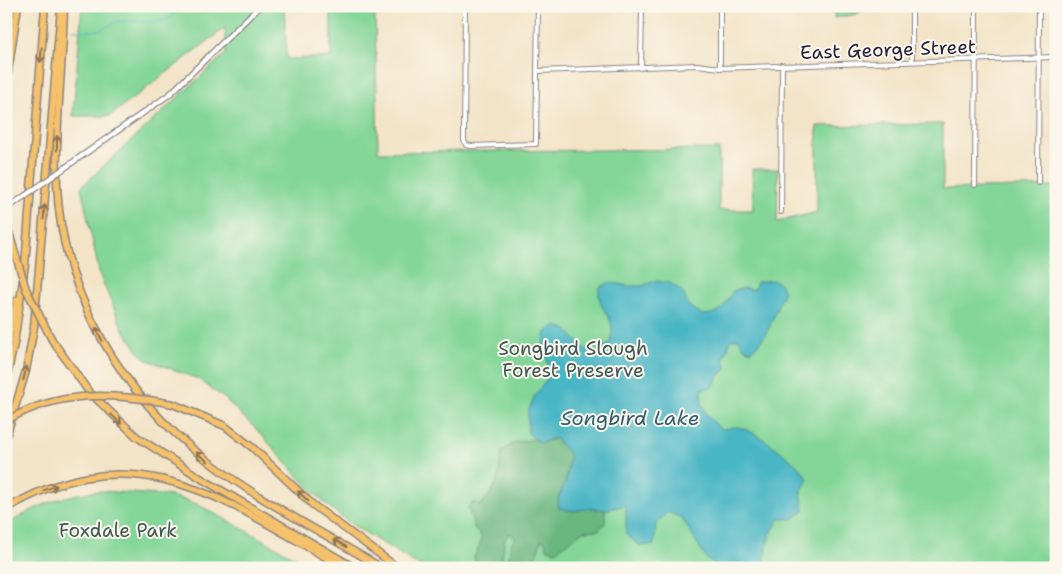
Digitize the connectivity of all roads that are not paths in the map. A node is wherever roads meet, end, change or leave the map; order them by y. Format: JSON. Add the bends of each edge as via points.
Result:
{"nodes":[{"id":1,"x":18,"y":6,"type":"edge"},
{"id":2,"x":45,"y":6,"type":"edge"},
{"id":3,"x":63,"y":6,"type":"edge"},
{"id":4,"x":260,"y":6,"type":"edge"},
{"id":5,"x":464,"y":6,"type":"edge"},
{"id":6,"x":538,"y":6,"type":"edge"},
{"id":7,"x":642,"y":6,"type":"edge"},
{"id":8,"x":720,"y":6,"type":"edge"},
{"id":9,"x":912,"y":6,"type":"edge"},
{"id":10,"x":976,"y":6,"type":"edge"},
{"id":11,"x":1039,"y":6,"type":"edge"},
{"id":12,"x":1056,"y":57,"type":"edge"},
{"id":13,"x":1039,"y":58,"type":"junction"},
{"id":14,"x":976,"y":60,"type":"junction"},
{"id":15,"x":912,"y":61,"type":"junction"},
{"id":16,"x":782,"y":65,"type":"junction"},
{"id":17,"x":641,"y":68,"type":"junction"},
{"id":18,"x":720,"y":68,"type":"junction"},
{"id":19,"x":538,"y":71,"type":"junction"},
{"id":20,"x":6,"y":85,"type":"edge"},
{"id":21,"x":1038,"y":183,"type":"dead end"},
{"id":22,"x":975,"y":185,"type":"dead end"},
{"id":23,"x":6,"y":209,"type":"edge"},
{"id":24,"x":781,"y":212,"type":"dead end"},
{"id":25,"x":7,"y":223,"type":"edge"},
{"id":26,"x":25,"y":265,"type":"junction"},
{"id":27,"x":6,"y":346,"type":"edge"},
{"id":28,"x":6,"y":381,"type":"edge"},
{"id":29,"x":6,"y":421,"type":"edge"},
{"id":30,"x":6,"y":437,"type":"edge"},
{"id":31,"x":6,"y":509,"type":"edge"},
{"id":32,"x":344,"y":568,"type":"edge"},
{"id":33,"x":355,"y":568,"type":"edge"},
{"id":34,"x":382,"y":568,"type":"edge"},
{"id":35,"x":398,"y":568,"type":"edge"}],
"edges":[{"from":1,"to":20,"type":"highway"},
{"from":2,"to":26,"type":"highway","one_way":true},
{"from":30,"to":3,"type":"highway","one_way":true,"via":[[26,371],[34,326]]},
{"from":34,"to":3,"type":"highway","one_way":true,"via":[[232,479],[193,450],[148,405],[104,344],[73,270],[59,207],[57,144]]},
{"from":4,"to":23,"type":"street","bridge":true,"via":[[171,92]]},
{"from":5,"to":19,"type":"street","via":[[465,142],[471,146],[536,144]]},
{"from":6,"to":19,"type":"street"},
{"from":7,"to":17,"type":"street"},
{"from":8,"to":18,"type":"street"},
{"from":9,"to":15,"type":"street"},
{"from":10,"to":14,"type":"street"},
{"from":11,"to":13,"type":"street"},
{"from":12,"to":13,"type":"street","name":"East George Street"},
{"from":13,"to":14,"type":"street","name":"East George Street"},
{"from":13,"to":21,"type":"street"},
{"from":14,"to":15,"type":"street","name":"East George Street"},
{"from":14,"to":22,"type":"street"},
{"from":15,"to":16,"type":"street","name":"East George Street"},
{"from":16,"to":18,"type":"street","name":"East George Street"},
{"from":16,"to":24,"type":"street"},
{"from":17,"to":18,"type":"street","name":"East George Street"},
{"from":17,"to":19,"type":"street","name":"East George Street"},
{"from":25,"to":33,"type":"highway","one_way":true,"bridge":true,"via":[[26,289],[52,340],[89,392],[137,437],[202,479]]},
{"from":26,"to":27,"type":"highway"},
{"from":26,"to":28,"type":"highway"},
{"from":35,"to":29,"type":"highway","one_way":true,"bridge":true,"via":[[313,505],[225,426],[173,404],[125,395],[80,395],[46,404]]},
{"from":31,"to":32,"type":"highway","one_way":true,"via":[[43,490],[86,478],[112,475],[159,478],[218,497]]}]}
